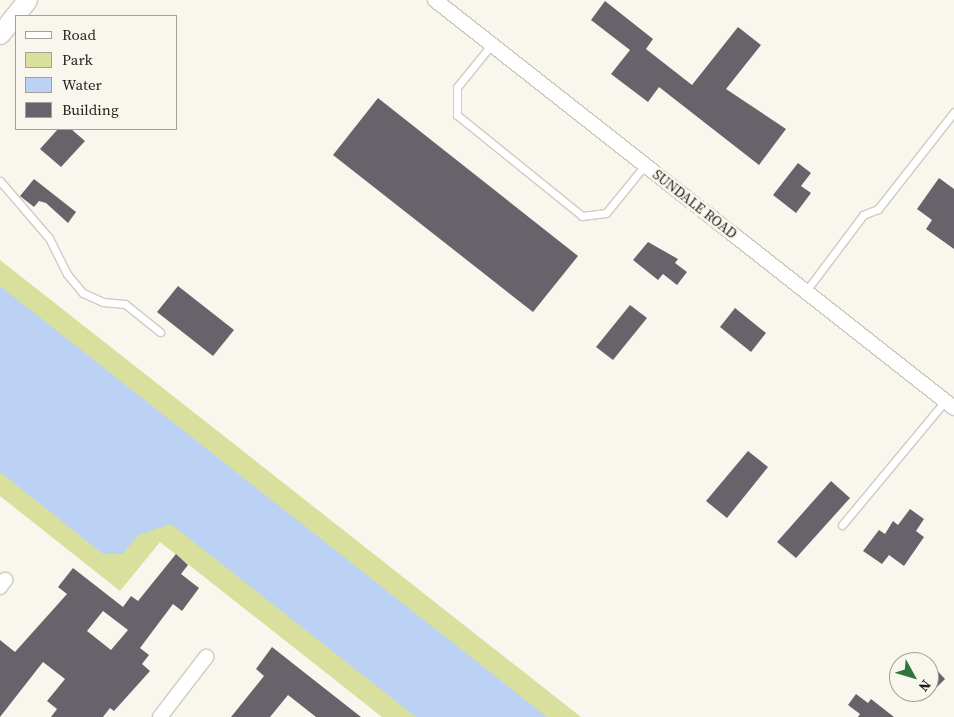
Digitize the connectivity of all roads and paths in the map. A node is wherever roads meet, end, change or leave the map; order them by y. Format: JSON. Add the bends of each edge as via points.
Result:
{"nodes":[{"id":1,"x":27,"y":0,"type":"edge"},
{"id":2,"x":435,"y":0,"type":"edge"},
{"id":3,"x":2,"y":26,"type":"edge"},
{"id":4,"x":492,"y":44,"type":"junction"},
{"id":5,"x":954,"y":112,"type":"edge"},
{"id":6,"x":645,"y":165,"type":"junction"},
{"id":7,"x":0,"y":181,"type":"edge"},
{"id":8,"x":806,"y":291,"type":"junction"},
{"id":9,"x":160,"y":332,"type":"dead end"},
{"id":10,"x":950,"y":404,"type":"edge"},
{"id":11,"x":842,"y":525,"type":"dead end"},
{"id":12,"x":206,"y":657,"type":"dead end"},
{"id":13,"x":160,"y":717,"type":"edge"}],
"edges":[{"from":1,"to":3,"type":"street"},
{"from":2,"to":4,"type":"street","name":"SUNDALE ROAD"},
{"from":4,"to":6,"type":"street","name":"SUNDALE ROAD"},
{"from":4,"to":6,"type":"lane","via":[[457,87],[457,115],[582,216],[606,213]]},
{"from":5,"to":8,"type":"lane","via":[[878,209],[863,215]]},
{"from":6,"to":8,"type":"street","name":"SUNDALE ROAD"},
{"from":7,"to":9,"type":"lane","via":[[49,238],[67,274],[84,293],[103,302],[125,304]]},
{"from":8,"to":10,"type":"street","name":"SUNDALE ROAD"},
{"from":10,"to":11,"type":"lane"},
{"from":12,"to":13,"type":"street"}]}
